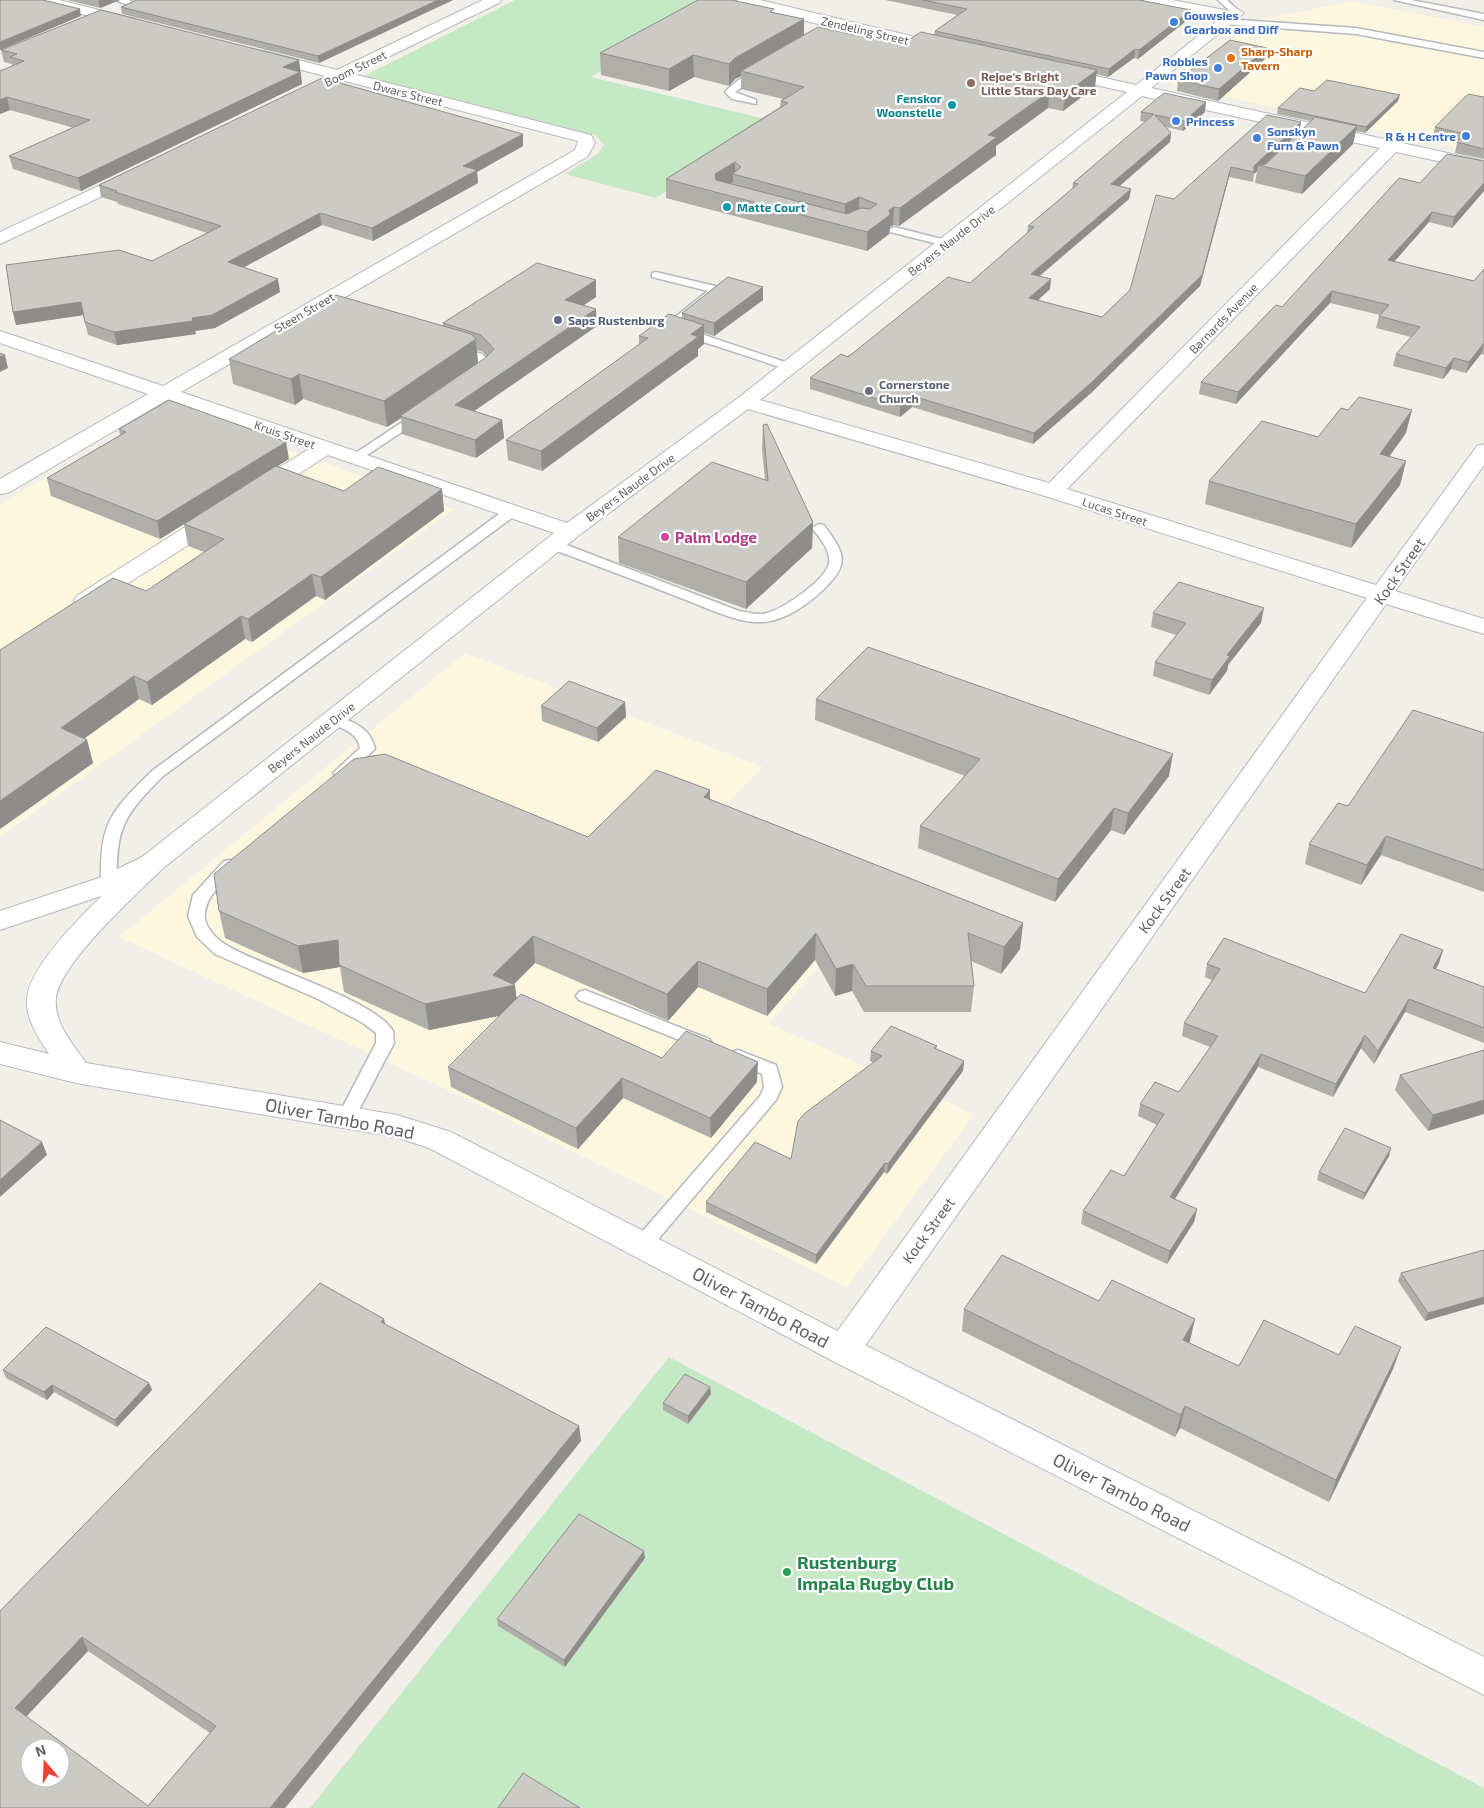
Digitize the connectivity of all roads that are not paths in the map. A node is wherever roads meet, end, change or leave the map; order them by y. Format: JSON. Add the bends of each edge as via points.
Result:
{"nodes":[{"id":1,"x":42,"y":0,"type":"edge"},
{"id":2,"x":494,"y":0,"type":"edge"},
{"id":3,"x":744,"y":0,"type":"edge"},
{"id":4,"x":1150,"y":0,"type":"edge"},
{"id":5,"x":1222,"y":0,"type":"edge"},
{"id":6,"x":1398,"y":0,"type":"edge"},
{"id":7,"x":130,"y":1,"type":"edge"},
{"id":8,"x":102,"y":15,"type":"junction"},
{"id":9,"x":1232,"y":17,"type":"junction"},
{"id":10,"x":1484,"y":17,"type":"edge"},
{"id":11,"x":842,"y":25,"type":"junction"},
{"id":12,"x":76,"y":26,"type":"edge"},
{"id":13,"x":149,"y":27,"type":"edge"},
{"id":14,"x":825,"y":35,"type":"edge"},
{"id":15,"x":958,"y":50,"type":"edge"},
{"id":16,"x":254,"y":54,"type":"edge"},
{"id":17,"x":1484,"y":55,"type":"edge"},
{"id":18,"x":765,"y":69,"type":"edge"},
{"id":19,"x":1044,"y":70,"type":"edge"},
{"id":20,"x":339,"y":76,"type":"junction"},
{"id":21,"x":321,"y":84,"type":"edge"},
{"id":22,"x":1140,"y":91,"type":"junction"},
{"id":23,"x":753,"y":102,"type":"dead end"},
{"id":24,"x":571,"y":135,"type":"joint"},
{"id":25,"x":1392,"y":146,"type":"junction"},
{"id":26,"x":152,"y":166,"type":"edge"},
{"id":27,"x":1484,"y":166,"type":"edge"},
{"id":28,"x":894,"y":230,"type":"edge"},
{"id":29,"x":0,"y":239,"type":"edge"},
{"id":30,"x":946,"y":243,"type":"junction"},
{"id":31,"x":656,"y":275,"type":"dead end"},
{"id":32,"x":0,"y":337,"type":"edge"},
{"id":33,"x":440,"y":345,"type":"edge"},
{"id":34,"x":790,"y":367,"type":"junction"},
{"id":35,"x":466,"y":383,"type":"edge"},
{"id":36,"x":163,"y":394,"type":"junction"},
{"id":37,"x":745,"y":402,"type":"junction"},
{"id":38,"x":426,"y":410,"type":"edge"},
{"id":39,"x":325,"y":448,"type":"junction"},
{"id":40,"x":1484,"y":450,"type":"edge"},
{"id":41,"x":354,"y":458,"type":"junction"},
{"id":42,"x":0,"y":488,"type":"edge"},
{"id":43,"x":1053,"y":491,"type":"junction"},
{"id":44,"x":512,"y":512,"type":"junction"},
{"id":45,"x":819,"y":528,"type":"dead end"},
{"id":46,"x":562,"y":538,"type":"junction"},
{"id":47,"x":1382,"y":595,"type":"junction"},
{"id":48,"x":67,"y":612,"type":"edge"},
{"id":49,"x":1484,"y":627,"type":"edge"},
{"id":50,"x":333,"y":720,"type":"junction"},
{"id":51,"x":327,"y":785,"type":"edge"},
{"id":52,"x":241,"y":856,"type":"edge"},
{"id":53,"x":152,"y":863,"type":"junction"},
{"id":54,"x":109,"y":884,"type":"junction"},
{"id":55,"x":0,"y":921,"type":"edge"},
{"id":56,"x":585,"y":996,"type":"dead end"},
{"id":57,"x":0,"y":1053,"type":"edge"},
{"id":58,"x":76,"y":1072,"type":"junction"},
{"id":59,"x":346,"y":1116,"type":"junction"},
{"id":60,"x":642,"y":1245,"type":"junction"},
{"id":61,"x":843,"y":1350,"type":"junction"},
{"id":62,"x":1484,"y":1677,"type":"edge"}],
"edges":[{"from":1,"to":8,"type":"street"},
{"from":2,"to":20,"type":"street","name":"Boom Street"},
{"from":3,"to":11,"type":"street","name":"Zendeling Street"},
{"from":4,"to":9,"type":"street"},
{"from":5,"to":9,"type":"lane"},
{"from":6,"to":10,"type":"lane"},
{"from":7,"to":8,"type":"street"},
{"from":8,"to":12,"type":"street"},
{"from":8,"to":13,"type":"street"},
{"from":9,"to":17,"type":"lane","via":[[1356,32]]},
{"from":9,"to":22,"type":"street","name":"Beyers Naude Drive"},
{"from":11,"to":14,"type":"lane"},
{"from":11,"to":15,"type":"street","name":"Zendeling Street"},
{"from":16,"to":20,"type":"street","name":"Dwars Street"},
{"from":18,"to":23,"type":"lane","via":[[739,83],[730,92],[735,97]]},
{"from":19,"to":22,"type":"street"},
{"from":20,"to":21,"type":"street","name":"Boom Street"},
{"from":20,"to":24,"type":"street","name":"Dwars Street"},
{"from":22,"to":25,"type":"street","via":[[1308,132]]},
{"from":22,"to":30,"type":"street","name":"Beyers Naude Drive"},
{"from":24,"to":36,"type":"street","name":"Steen Street","via":[[587,142],[581,153]]},
{"from":25,"to":27,"type":"street"},
{"from":25,"to":43,"type":"street","name":"Barnards Avenue"},
{"from":26,"to":29,"type":"street"},
{"from":28,"to":30,"type":"lane"},
{"from":30,"to":34,"type":"street","name":"Beyers Naude Drive"},
{"from":31,"to":34,"type":"lane","via":[[714,291],[674,323],[674,329]]},
{"from":32,"to":36,"type":"street","name":"Kruis Street"},
{"from":33,"to":35,"type":"lane","via":[[485,360],[488,365]]},
{"from":34,"to":37,"type":"street","name":"Beyers Naude Drive"},
{"from":36,"to":39,"type":"street","name":"Kruis Street"},
{"from":36,"to":42,"type":"street","name":"Steen Street"},
{"from":37,"to":43,"type":"street","name":"Lucas Street"},
{"from":37,"to":46,"type":"street","name":"Beyers Naude Drive"},
{"from":38,"to":41,"type":"lane"},
{"from":39,"to":41,"type":"street","name":"Kruis Street"},
{"from":39,"to":48,"type":"street"},
{"from":40,"to":47,"type":"street","name":"Kock Street"},
{"from":41,"to":44,"type":"street","name":"Kruis Street"},
{"from":43,"to":47,"type":"street","name":"Lucas Street"},
{"from":44,"to":46,"type":"street","name":"Kruis Street"},
{"from":44,"to":54,"type":"lane","via":[[157,774],[132,798],[115,824],[109,842]]},
{"from":45,"to":46,"type":"lane","via":[[834,551],[837,560],[835,570],[783,612],[752,618],[736,614]]},
{"from":46,"to":50,"type":"street","name":"Beyers Naude Drive"},
{"from":47,"to":49,"type":"street","name":"Lucas Street"},
{"from":47,"to":61,"type":"street","name":"Kock Street"},
{"from":50,"to":51,"type":"lane","via":[[358,730],[367,740],[368,749]]},
{"from":50,"to":53,"type":"street","name":"Beyers Naude Drive"},
{"from":52,"to":59,"type":"lane","via":[[202,895],[196,916],[203,933],[221,950],[324,995],[369,1019],[384,1031],[385,1043]]},
{"from":53,"to":54,"type":"street","name":"Beyers Naude Drive"},
{"from":53,"to":58,"type":"street","via":[[66,951],[48,976],[41,999],[47,1028]]},
{"from":54,"to":55,"type":"street","name":"Beyers Naude Drive"},
{"from":56,"to":60,"type":"lane","via":[[770,1070],[773,1087],[766,1100]]},
{"from":57,"to":58,"type":"street","name":"Oliver Tambo Road"},
{"from":58,"to":59,"type":"street","name":"Oliver Tambo Road"},
{"from":59,"to":60,"type":"street","name":"Oliver Tambo Road","via":[[398,1126],[440,1140]]},
{"from":60,"to":61,"type":"street","name":"Oliver Tambo Road"},
{"from":61,"to":62,"type":"street","name":"Oliver Tambo Road"}]}
